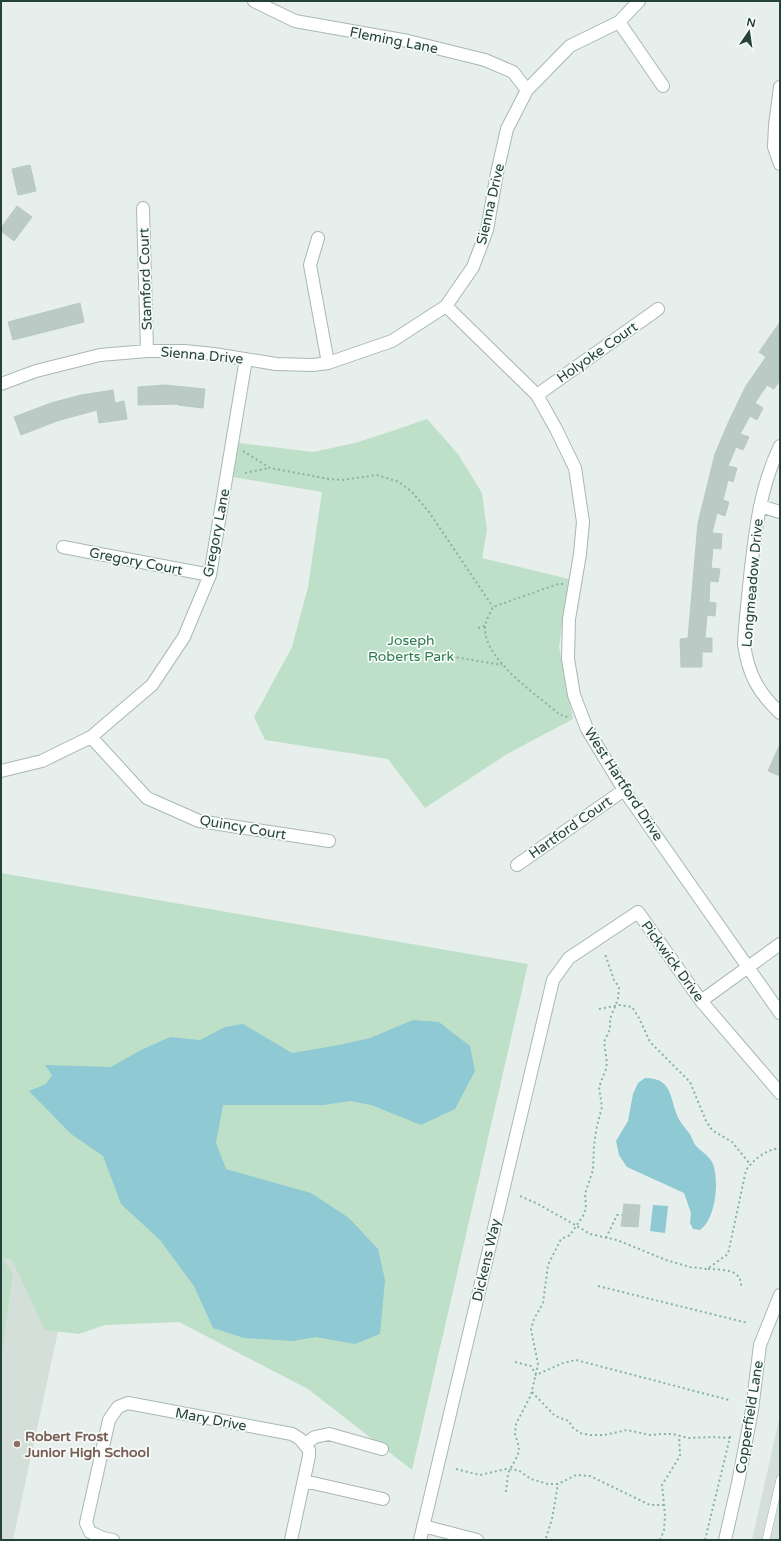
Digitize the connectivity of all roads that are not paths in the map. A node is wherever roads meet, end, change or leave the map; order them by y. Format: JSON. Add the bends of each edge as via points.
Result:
{"nodes":[{"id":1,"x":254,"y":1,"type":"edge"},
{"id":2,"x":639,"y":1,"type":"edge"},
{"id":3,"x":619,"y":22,"type":"junction"},
{"id":4,"x":663,"y":86,"type":"dead end"},
{"id":5,"x":780,"y":87,"type":"edge"},
{"id":6,"x":528,"y":90,"type":"junction"},
{"id":7,"x":780,"y":164,"type":"edge"},
{"id":8,"x":143,"y":208,"type":"dead end"},
{"id":9,"x":318,"y":238,"type":"dead end"},
{"id":10,"x":446,"y":306,"type":"junction"},
{"id":11,"x":658,"y":309,"type":"dead end"},
{"id":12,"x":147,"y":351,"type":"junction"},
{"id":13,"x":246,"y":359,"type":"junction"},
{"id":14,"x":328,"y":363,"type":"junction"},
{"id":15,"x":1,"y":384,"type":"edge"},
{"id":16,"x":537,"y":395,"type":"junction"},
{"id":17,"x":780,"y":446,"type":"edge"},
{"id":18,"x":760,"y":506,"type":"junction"},
{"id":19,"x":780,"y":512,"type":"edge"},
{"id":20,"x":63,"y":547,"type":"dead end"},
{"id":21,"x":210,"y":575,"type":"junction"},
{"id":22,"x":780,"y":712,"type":"edge"},
{"id":23,"x":92,"y":737,"type":"junction"},
{"id":24,"x":1,"y":771,"type":"edge"},
{"id":25,"x":624,"y":790,"type":"junction"},
{"id":26,"x":329,"y":841,"type":"dead end"},
{"id":27,"x":517,"y":865,"type":"dead end"},
{"id":28,"x":780,"y":944,"type":"edge"},
{"id":29,"x":748,"y":967,"type":"junction"},
{"id":30,"x":553,"y":980,"type":"joint"},
{"id":31,"x":701,"y":1000,"type":"junction"},
{"id":32,"x":780,"y":1013,"type":"edge"},
{"id":33,"x":780,"y":1093,"type":"edge"},
{"id":34,"x":780,"y":1295,"type":"edge"},
{"id":35,"x":305,"y":1444,"type":"junction"},
{"id":36,"x":382,"y":1449,"type":"dead end"},
{"id":37,"x":780,"y":1479,"type":"edge"},
{"id":38,"x":304,"y":1481,"type":"junction"},
{"id":39,"x":383,"y":1499,"type":"dead end"},
{"id":40,"x":423,"y":1526,"type":"junction"},
{"id":41,"x":113,"y":1540,"type":"edge"},
{"id":42,"x":291,"y":1540,"type":"edge"},
{"id":43,"x":420,"y":1540,"type":"edge"},
{"id":44,"x":477,"y":1540,"type":"edge"},
{"id":45,"x":725,"y":1540,"type":"edge"},
{"id":46,"x":766,"y":1540,"type":"edge"}],
"edges":[{"from":1,"to":6,"type":"street","name":"Fleming Lane","via":[[295,21],[408,41],[485,60],[513,72]]},
{"from":2,"to":3,"type":"street","name":"Sienna Drive"},
{"from":3,"to":4,"type":"street"},
{"from":3,"to":6,"type":"street","name":"Sienna Drive","via":[[570,46]]},
{"from":5,"to":7,"type":"street","via":[[774,147]]},
{"from":6,"to":10,"type":"street","name":"Sienna Drive","via":[[507,128],[487,230],[473,267]]},
{"from":8,"to":12,"type":"street","name":"Stamford Court"},
{"from":9,"to":14,"type":"street","via":[[310,265]]},
{"from":10,"to":14,"type":"street","name":"Sienna Drive","via":[[392,342]]},
{"from":10,"to":16,"type":"street","name":"West Hartford Drive"},
{"from":11,"to":16,"type":"street","name":"Holyoke Court"},
{"from":12,"to":13,"type":"street","name":"Sienna Drive","via":[[184,351]]},
{"from":12,"to":15,"type":"street","name":"Sienna Drive","via":[[100,355],[36,371]]},
{"from":13,"to":14,"type":"street","name":"Sienna Drive","via":[[296,365]]},
{"from":13,"to":21,"type":"street","name":"Gregory Lane"},
{"from":16,"to":25,"type":"street","name":"West Hartford Drive","via":[[574,468],[583,522],[569,619],[568,659],[574,694],[584,721]]},
{"from":17,"to":18,"type":"street","name":"Longmeadow Drive"},
{"from":18,"to":19,"type":"street"},
{"from":18,"to":22,"type":"street","name":"Longmeadow Drive","via":[[744,644],[746,660],[755,682],[769,703]]},
{"from":20,"to":21,"type":"street","name":"Gregory Court"},
{"from":21,"to":23,"type":"street","name":"Gregory Lane","via":[[184,637],[152,684]]},
{"from":23,"to":24,"type":"street","name":"Gregory Lane","via":[[42,761]]},
{"from":23,"to":26,"type":"street","name":"Quincy Court","via":[[147,798],[199,821]]},
{"from":25,"to":27,"type":"street","name":"Hartford Court"},
{"from":25,"to":29,"type":"street","name":"West Hartford Drive"},
{"from":28,"to":29,"type":"street"},
{"from":29,"to":31,"type":"street"},
{"from":29,"to":32,"type":"street","name":"West Hartford Drive"},
{"from":30,"to":31,"type":"street","name":"Pickwick Drive","via":[[569,958],[638,912]]},
{"from":30,"to":40,"type":"street","name":"Dickens Way"},
{"from":31,"to":33,"type":"street","name":"Pickwick Drive"},
{"from":34,"to":45,"type":"street","name":"Copperfield Lane","via":[[760,1345],[750,1417]]},
{"from":35,"to":36,"type":"street","via":[[315,1437],[329,1434]]},
{"from":35,"to":38,"type":"street","via":[[309,1456]]},
{"from":35,"to":41,"type":"street","name":"Mary Drive","via":[[292,1434],[128,1403],[122,1404],[109,1420],[86,1523],[90,1532]]},
{"from":37,"to":46,"type":"lane"},
{"from":38,"to":39,"type":"street"},
{"from":38,"to":42,"type":"street"},
{"from":40,"to":43,"type":"street","name":"Dickens Way"},
{"from":40,"to":44,"type":"street"}]}
